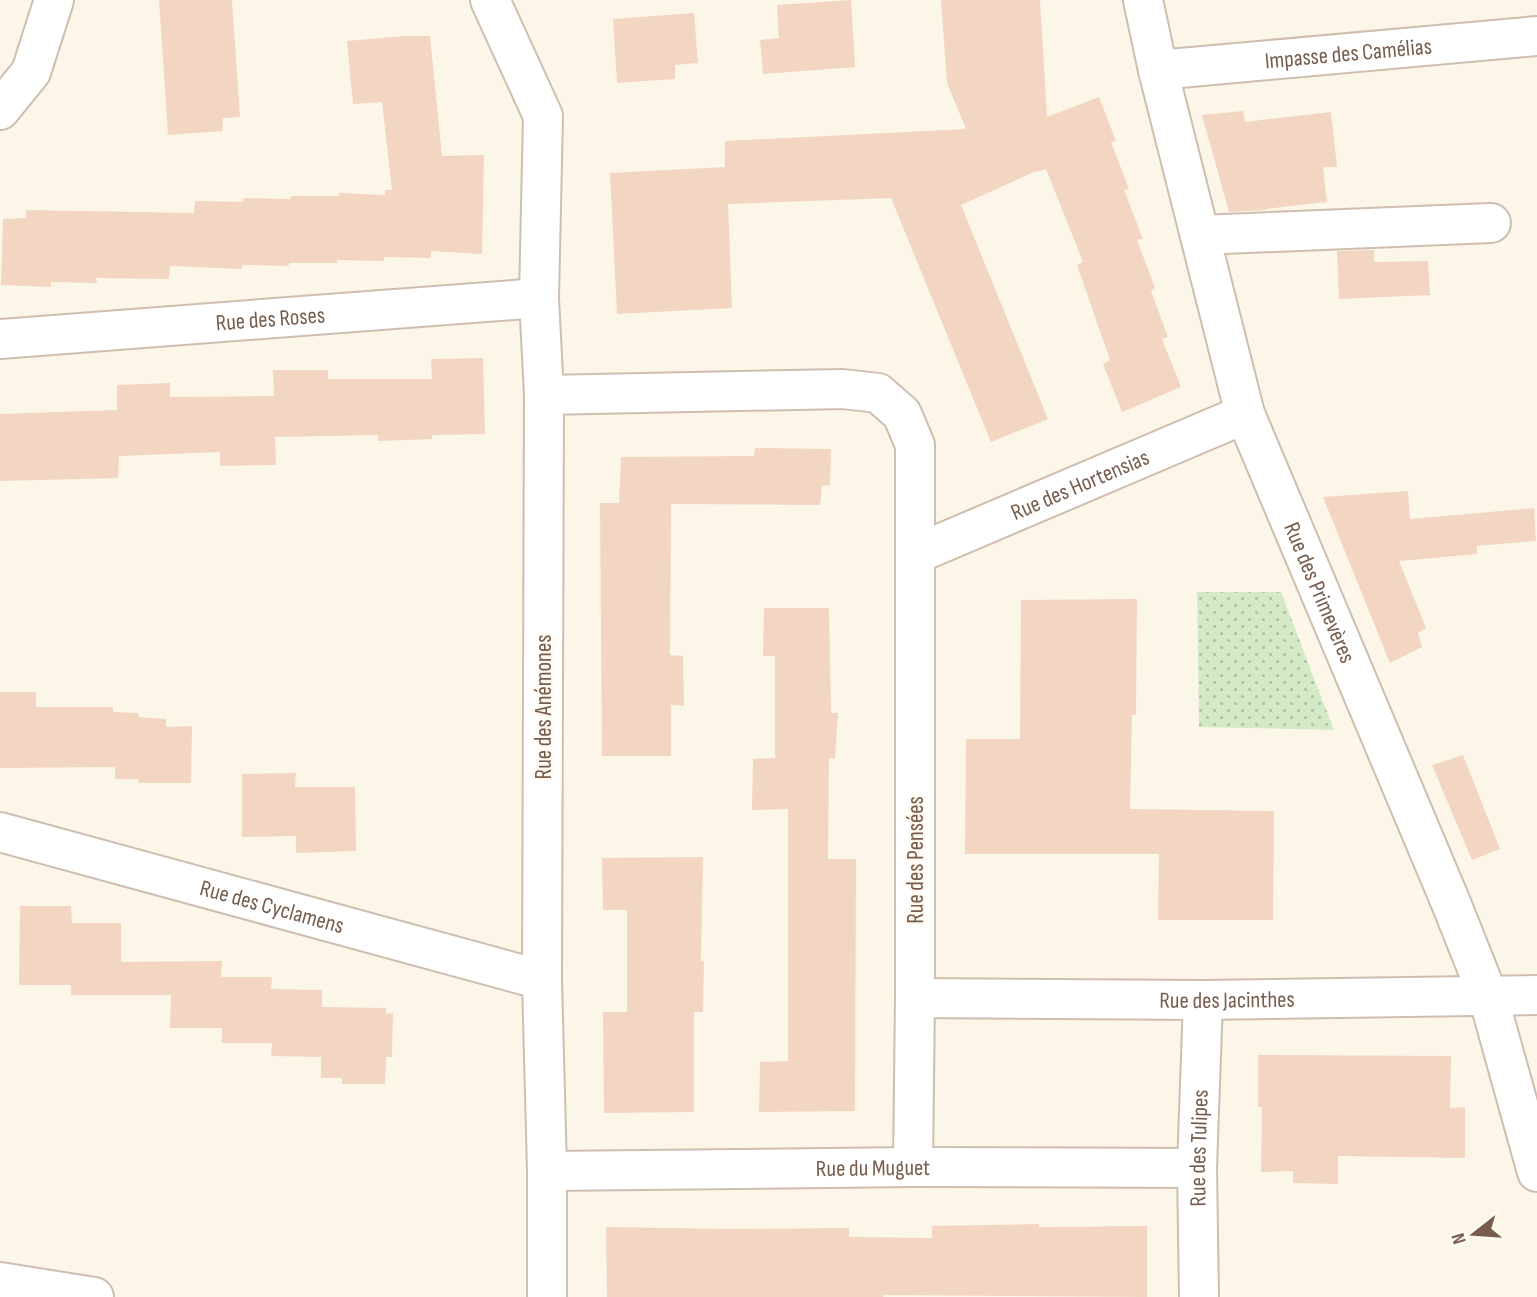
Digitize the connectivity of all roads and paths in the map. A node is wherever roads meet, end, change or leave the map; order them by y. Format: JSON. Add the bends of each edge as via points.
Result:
{"nodes":[{"id":1,"x":54,"y":0,"type":"edge"},
{"id":2,"x":490,"y":0,"type":"edge"},
{"id":3,"x":1143,"y":0,"type":"edge"},
{"id":4,"x":1537,"y":36,"type":"edge"},
{"id":5,"x":1158,"y":70,"type":"junction"},
{"id":6,"x":0,"y":110,"type":"edge"},
{"id":7,"x":1491,"y":223,"type":"dead end"},
{"id":8,"x":1200,"y":235,"type":"junction"},
{"id":9,"x":539,"y":298,"type":"junction"},
{"id":10,"x":0,"y":339,"type":"edge"},
{"id":11,"x":544,"y":396,"type":"junction"},
{"id":12,"x":1245,"y":414,"type":"junction"},
{"id":13,"x":916,"y":554,"type":"junction"},
{"id":14,"x":0,"y":832,"type":"edge"},
{"id":15,"x":542,"y":979,"type":"junction"},
{"id":16,"x":1537,"y":995,"type":"edge"},
{"id":17,"x":1488,"y":996,"type":"junction"},
{"id":18,"x":915,"y":998,"type":"junction"},
{"id":19,"x":1203,"y":1000,"type":"junction"},
{"id":20,"x":913,"y":1167,"type":"junction"},
{"id":21,"x":1197,"y":1168,"type":"junction"},
{"id":22,"x":547,"y":1171,"type":"junction"},
{"id":23,"x":1537,"y":1172,"type":"edge"},
{"id":24,"x":0,"y":1282,"type":"edge"},
{"id":25,"x":94,"y":1297,"type":"edge"},
{"id":26,"x":547,"y":1297,"type":"edge"},
{"id":27,"x":1199,"y":1297,"type":"edge"}],
"edges":[{"from":1,"to":6,"type":"street","via":[[31,72]]},
{"from":2,"to":9,"type":"street","name":"Rue des Anémones","via":[[543,116]]},
{"from":3,"to":5,"type":"street","name":"Rue des Primevères"},
{"from":4,"to":5,"type":"street","name":"Impasse des Camélias"},
{"from":5,"to":8,"type":"street","name":"Rue des Primevères"},
{"from":7,"to":8,"type":"street"},
{"from":8,"to":12,"type":"street","name":"Rue des Primevères"},
{"from":9,"to":10,"type":"street","name":"Rue des Roses"},
{"from":9,"to":11,"type":"street","name":"Rue des Anémones"},
{"from":11,"to":13,"type":"street","via":[[843,389],[878,393],[902,414],[915,445]]},
{"from":11,"to":15,"type":"street","name":"Rue des Anémones"},
{"from":12,"to":13,"type":"street","name":"Rue des Hortensias"},
{"from":12,"to":17,"type":"street","name":"Rue des Primevères"},
{"from":13,"to":18,"type":"street","name":"Rue des Pensées"},
{"from":14,"to":15,"type":"street","name":"Rue des Cyclamens"},
{"from":15,"to":22,"type":"street","name":"Rue des Anémones"},
{"from":16,"to":17,"type":"street","name":"Rue des Jacinthes"},
{"from":17,"to":19,"type":"street","name":"Rue des Jacinthes"},
{"from":17,"to":23,"type":"street","name":"Rue des Primevères"},
{"from":18,"to":19,"type":"street","name":"Rue des Jacinthes"},
{"from":18,"to":20,"type":"street","name":"Rue des Pensées"},
{"from":19,"to":21,"type":"street","name":"Rue des Tulipes"},
{"from":20,"to":21,"type":"street","name":"Rue du Muguet"},
{"from":20,"to":22,"type":"street","name":"Rue du Muguet"},
{"from":21,"to":27,"type":"street","name":"Rue des Tulipes"},
{"from":22,"to":26,"type":"street","name":"Rue des Anémones"},
{"from":24,"to":25,"type":"street"}]}
